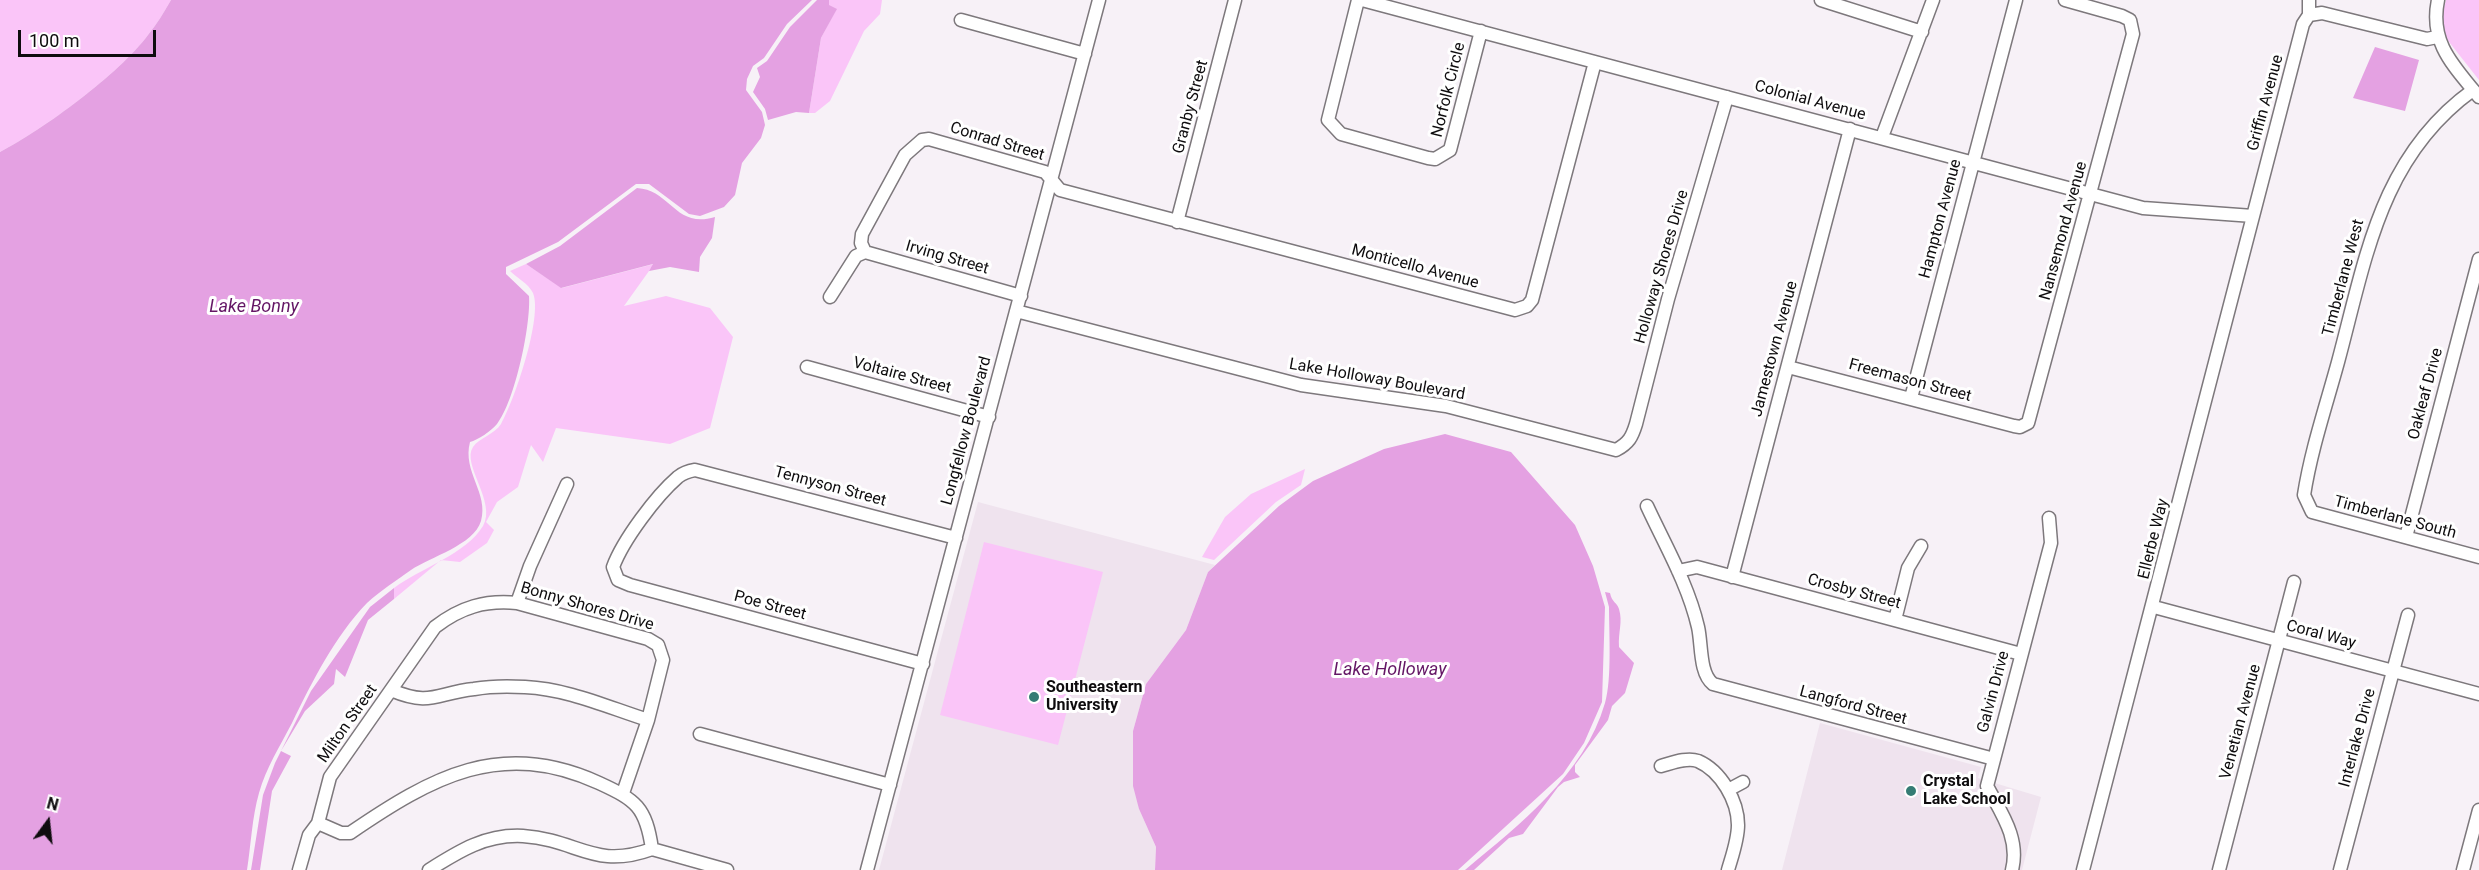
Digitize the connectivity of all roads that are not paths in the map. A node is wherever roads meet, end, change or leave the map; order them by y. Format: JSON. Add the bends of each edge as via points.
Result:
{"nodes":[{"id":1,"x":1099,"y":0,"type":"edge"},
{"id":2,"x":1235,"y":0,"type":"edge"},
{"id":3,"x":1360,"y":0,"type":"edge"},
{"id":4,"x":1821,"y":0,"type":"edge"},
{"id":5,"x":1933,"y":0,"type":"edge"},
{"id":6,"x":2016,"y":0,"type":"edge"},
{"id":7,"x":2065,"y":0,"type":"edge"},
{"id":8,"x":2309,"y":0,"type":"edge"},
{"id":9,"x":2438,"y":0,"type":"edge"},
{"id":10,"x":2309,"y":15,"type":"junction"},
{"id":11,"x":961,"y":20,"type":"dead end"},
{"id":12,"x":1481,"y":32,"type":"junction"},
{"id":13,"x":1922,"y":32,"type":"junction"},
{"id":14,"x":2437,"y":37,"type":"junction"},
{"id":15,"x":1085,"y":54,"type":"junction"},
{"id":16,"x":1595,"y":62,"type":"junction"},
{"id":17,"x":2476,"y":93,"type":"edge"},
{"id":18,"x":1727,"y":97,"type":"junction"},
{"id":19,"x":1851,"y":129,"type":"junction"},
{"id":20,"x":1882,"y":137,"type":"junction"},
{"id":21,"x":1974,"y":163,"type":"junction"},
{"id":22,"x":1052,"y":181,"type":"junction"},
{"id":23,"x":2091,"y":194,"type":"junction"},
{"id":24,"x":2253,"y":216,"type":"junction"},
{"id":25,"x":1178,"y":222,"type":"junction"},
{"id":26,"x":865,"y":252,"type":"junction"},
{"id":27,"x":2479,"y":259,"type":"edge"},
{"id":28,"x":1021,"y":296,"type":"junction"},
{"id":29,"x":830,"y":297,"type":"dead end"},
{"id":30,"x":1016,"y":311,"type":"junction"},
{"id":31,"x":807,"y":367,"type":"dead end"},
{"id":32,"x":1788,"y":367,"type":"junction"},
{"id":33,"x":1911,"y":398,"type":"junction"},
{"id":34,"x":988,"y":417,"type":"junction"},
{"id":35,"x":2024,"y":426,"type":"joint"},
{"id":36,"x":1626,"y":445,"type":"joint"},
{"id":37,"x":567,"y":484,"type":"dead end"},
{"id":38,"x":2307,"y":504,"type":"joint"},
{"id":39,"x":1647,"y":506,"type":"dead end"},
{"id":40,"x":2049,"y":518,"type":"dead end"},
{"id":41,"x":2406,"y":537,"type":"junction"},
{"id":42,"x":956,"y":538,"type":"junction"},
{"id":43,"x":1921,"y":546,"type":"dead end"},
{"id":44,"x":2479,"y":557,"type":"edge"},
{"id":45,"x":1678,"y":571,"type":"junction"},
{"id":46,"x":614,"y":573,"type":"joint"},
{"id":47,"x":1732,"y":577,"type":"junction"},
{"id":48,"x":2294,"y":582,"type":"dead end"},
{"id":49,"x":517,"y":603,"type":"junction"},
{"id":50,"x":2154,"y":607,"type":"junction"},
{"id":51,"x":2408,"y":615,"type":"dead end"},
{"id":52,"x":1896,"y":620,"type":"junction"},
{"id":53,"x":2279,"y":640,"type":"junction"},
{"id":54,"x":2021,"y":654,"type":"junction"},
{"id":55,"x":923,"y":664,"type":"junction"},
{"id":56,"x":2392,"y":671,"type":"junction"},
{"id":57,"x":391,"y":690,"type":"junction"},
{"id":58,"x":2479,"y":694,"type":"edge"},
{"id":59,"x":648,"y":720,"type":"junction"},
{"id":60,"x":700,"y":734,"type":"dead end"},
{"id":61,"x":1994,"y":759,"type":"junction"},
{"id":62,"x":1661,"y":766,"type":"dead end"},
{"id":63,"x":1743,"y":782,"type":"dead end"},
{"id":64,"x":890,"y":785,"type":"junction"},
{"id":65,"x":1728,"y":790,"type":"junction"},
{"id":66,"x":623,"y":793,"type":"junction"},
{"id":67,"x":2479,"y":810,"type":"edge"},
{"id":68,"x":318,"y":823,"type":"junction"},
{"id":69,"x":652,"y":849,"type":"junction"},
{"id":70,"x":299,"y":870,"type":"edge"},
{"id":71,"x":429,"y":870,"type":"edge"},
{"id":72,"x":727,"y":870,"type":"edge"},
{"id":73,"x":867,"y":870,"type":"edge"},
{"id":74,"x":1728,"y":870,"type":"edge"},
{"id":75,"x":2012,"y":870,"type":"edge"},
{"id":76,"x":2083,"y":870,"type":"edge"},
{"id":77,"x":2219,"y":870,"type":"edge"},
{"id":78,"x":2340,"y":870,"type":"edge"},
{"id":79,"x":2463,"y":870,"type":"edge"}],
"edges":[{"from":1,"to":15,"type":"street","name":"Longfellow Boulevard"},
{"from":2,"to":25,"type":"street","name":"Granby Street"},
{"from":3,"to":12,"type":"street","name":"Colonial Avenue"},
{"from":3,"to":12,"type":"street","name":"Norfolk Circle","via":[[1328,120],[1341,134],[1428,158],[1436,159],[1450,150]]},
{"from":4,"to":13,"type":"street"},
{"from":5,"to":13,"type":"street"},
{"from":6,"to":21,"type":"street","name":"Hampton Avenue"},
{"from":7,"to":23,"type":"street","name":"Nansemond Avenue","via":[[2130,20],[2133,27]]},
{"from":8,"to":10,"type":"street","name":"Griffin Avenue"},
{"from":9,"to":14,"type":"street"},
{"from":10,"to":14,"type":"street","via":[[2322,13],[2427,39]]},
{"from":10,"to":24,"type":"street","name":"Griffin Avenue"},
{"from":11,"to":15,"type":"street"},
{"from":12,"to":16,"type":"street","name":"Colonial Avenue"},
{"from":13,"to":20,"type":"street"},
{"from":14,"to":17,"type":"street"},
{"from":15,"to":22,"type":"street","name":"Longfellow Boulevard"},
{"from":16,"to":18,"type":"street","name":"Colonial Avenue"},
{"from":16,"to":25,"type":"street","name":"Monticello Avenue","via":[[1532,300],[1522,309]]},
{"from":17,"to":38,"type":"street","name":"Timberlane West","via":[[2433,123],[2418,141],[2380,210],[2306,484]]},
{"from":18,"to":19,"type":"street","name":"Colonial Avenue"},
{"from":18,"to":36,"type":"street","name":"Holloway Shores Drive","via":[[1636,424]]},
{"from":19,"to":20,"type":"street","name":"Colonial Avenue"},
{"from":19,"to":32,"type":"street","name":"Jamestown Avenue"},
{"from":20,"to":21,"type":"street","name":"Colonial Avenue"},
{"from":21,"to":23,"type":"street","name":"Colonial Avenue"},
{"from":21,"to":33,"type":"street","name":"Hampton Avenue"},
{"from":22,"to":25,"type":"street","name":"Monticello Avenue","via":[[1060,190]]},
{"from":22,"to":26,"type":"street","name":"Conrad Street","via":[[1044,172],[922,140],[904,154],[862,234]]},
{"from":22,"to":28,"type":"street","name":"Longfellow Boulevard"},
{"from":23,"to":24,"type":"street","name":"Colonial Avenue","via":[[2155,211]]},
{"from":23,"to":35,"type":"street","name":"Nansemond Avenue","via":[[2030,418]]},
{"from":24,"to":50,"type":"street","name":"Ellerbe Way"},
{"from":26,"to":28,"type":"street","name":"Irving Street"},
{"from":26,"to":29,"type":"street","via":[[856,256]]},
{"from":27,"to":41,"type":"street","name":"Oakleaf Drive"},
{"from":28,"to":30,"type":"street","name":"Longfellow Boulevard"},
{"from":30,"to":34,"type":"street","name":"Longfellow Boulevard"},
{"from":30,"to":36,"type":"street","name":"Lake Holloway Boulevard","via":[[1301,386],[1446,406],[1606,449]]},
{"from":31,"to":34,"type":"street","name":"Voltaire Street"},
{"from":32,"to":33,"type":"street","name":"Freemason Street"},
{"from":32,"to":47,"type":"street","name":"Jamestown Avenue"},
{"from":33,"to":35,"type":"street","name":"Freemason Street"},
{"from":34,"to":42,"type":"street","name":"Longfellow Boulevard"},
{"from":37,"to":49,"type":"street"},
{"from":38,"to":41,"type":"street","name":"Timberlane South","via":[[2320,515]]},
{"from":39,"to":45,"type":"street"},
{"from":40,"to":54,"type":"street","name":"Galvin Drive","via":[[2051,543]]},
{"from":41,"to":44,"type":"street","name":"Timberlane South"},
{"from":42,"to":46,"type":"street","name":"Tennyson Street","via":[[695,470],[678,477],[659,498],[615,561]]},
{"from":42,"to":55,"type":"street","name":"Longfellow Boulevard"},
{"from":43,"to":52,"type":"street","via":[[1908,568]]},
{"from":45,"to":47,"type":"street","name":"Crosby Street","via":[[1697,567]]},
{"from":45,"to":61,"type":"street","name":"Langford Street","via":[[1697,621],[1707,679],[1720,687]]},
{"from":46,"to":55,"type":"street","name":"Poe Street","via":[[618,580],[630,585]]},
{"from":47,"to":52,"type":"street","name":"Crosby Street"},
{"from":48,"to":53,"type":"street","name":"Venetian Avenue"},
{"from":49,"to":57,"type":"street","name":"Bonny Shores Drive","via":[[473,605],[446,618],[425,640]]},
{"from":49,"to":59,"type":"street","name":"Bonny Shores Drive","via":[[658,645],[663,660]]},
{"from":50,"to":53,"type":"street","name":"Coral Way"},
{"from":50,"to":76,"type":"street","name":"Ellerbe Way"},
{"from":51,"to":56,"type":"street","name":"Interlake Drive"},
{"from":52,"to":54,"type":"street","name":"Crosby Street"},
{"from":53,"to":56,"type":"street","name":"Coral Way"},
{"from":53,"to":77,"type":"street","name":"Venetian Avenue"},
{"from":54,"to":61,"type":"street","name":"Galvin Drive"},
{"from":55,"to":64,"type":"street","name":"Longfellow Boulevard"},
{"from":56,"to":58,"type":"street","name":"Coral Way"},
{"from":56,"to":78,"type":"street","name":"Interlake Drive"},
{"from":57,"to":59,"type":"street","name":"Milton Street","via":[[418,700],[473,689],[554,690]]},
{"from":57,"to":68,"type":"street","name":"Milton Street","via":[[330,777]]},
{"from":59,"to":66,"type":"street","name":"Bonny Shores Drive"},
{"from":60,"to":64,"type":"street"},
{"from":61,"to":75,"type":"street","name":"Galvin Drive","via":[[1987,786],[2014,839]]},
{"from":62,"to":65,"type":"street","via":[[1686,759],[1698,761]]},
{"from":63,"to":65,"type":"street"},
{"from":64,"to":73,"type":"street","name":"Longfellow Boulevard"},
{"from":65,"to":74,"type":"street","via":[[1738,822]]},
{"from":66,"to":68,"type":"street","via":[[560,768],[513,762],[481,765],[425,786],[350,833]]},
{"from":66,"to":69,"type":"street","via":[[642,812]]},
{"from":67,"to":79,"type":"street"},
{"from":68,"to":70,"type":"street","via":[[309,835]]},
{"from":69,"to":71,"type":"street","via":[[630,863],[609,867],[540,839],[506,837],[478,842]]},
{"from":69,"to":72,"type":"street"}]}
